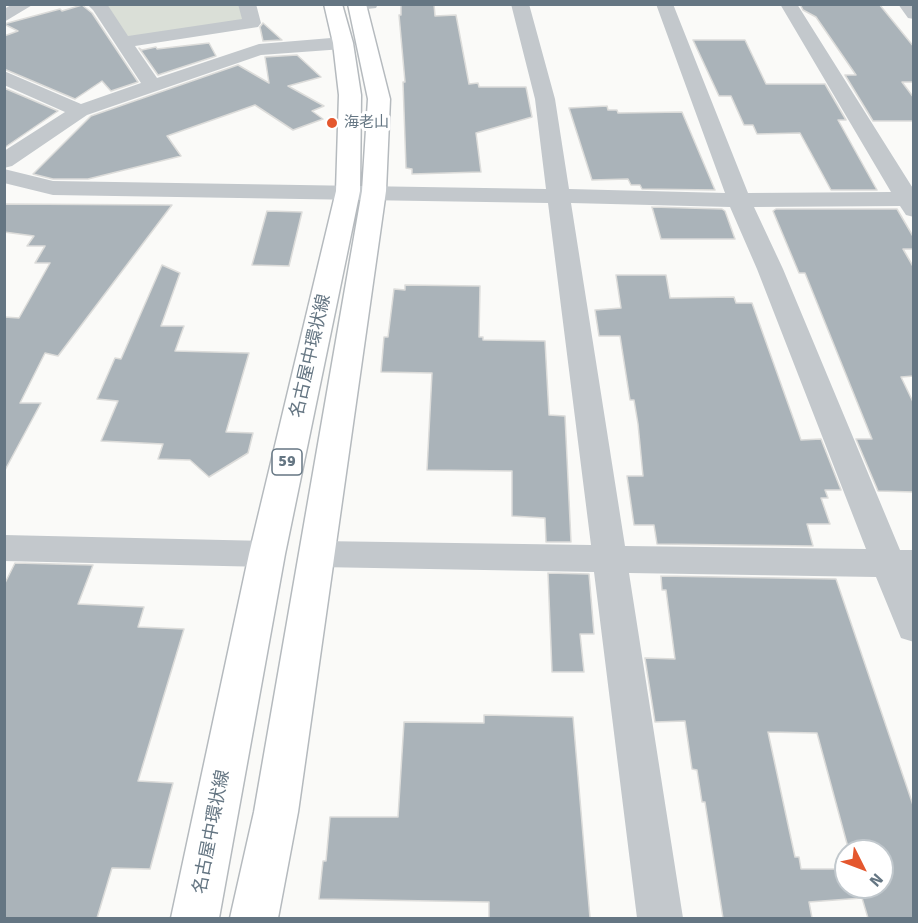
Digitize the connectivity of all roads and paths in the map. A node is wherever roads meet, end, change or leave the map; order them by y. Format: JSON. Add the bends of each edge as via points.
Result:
{"nodes":[{"id":1,"x":26,"y":4,"type":"edge"},
{"id":2,"x":95,"y":4,"type":"edge"},
{"id":3,"x":247,"y":4,"type":"edge"},
{"id":4,"x":520,"y":4,"type":"edge"},
{"id":5,"x":664,"y":4,"type":"edge"},
{"id":6,"x":788,"y":4,"type":"edge"},
{"id":7,"x":906,"y":4,"type":"edge"},
{"id":8,"x":355,"y":5,"type":"edge"},
{"id":9,"x":914,"y":14,"type":"edge"},
{"id":10,"x":4,"y":18,"type":"edge"},
{"id":11,"x":123,"y":42,"type":"junction"},
{"id":12,"x":343,"y":43,"type":"junction"},
{"id":13,"x":4,"y":77,"type":"edge"},
{"id":14,"x":153,"y":86,"type":"junction"},
{"id":15,"x":80,"y":111,"type":"junction"},
{"id":16,"x":4,"y":161,"type":"edge"},
{"id":17,"x":4,"y":176,"type":"edge"},
{"id":18,"x":361,"y":191,"type":"junction"},
{"id":19,"x":558,"y":195,"type":"junction"},
{"id":20,"x":739,"y":200,"type":"junction"},
{"id":21,"x":911,"y":203,"type":"edge"},
{"id":22,"x":4,"y":549,"type":"edge"},
{"id":23,"x":267,"y":554,"type":"junction"},
{"id":24,"x":319,"y":554,"type":"junction"},
{"id":25,"x":610,"y":559,"type":"junction"},
{"id":26,"x":902,"y":564,"type":"edge"},
{"id":27,"x":914,"y":627,"type":"edge"},
{"id":28,"x":195,"y":918,"type":"edge"},
{"id":29,"x":254,"y":918,"type":"edge"},
{"id":30,"x":660,"y":918,"type":"edge"}],
"edges":[{"from":1,"to":10,"type":"street"},
{"from":2,"to":11,"type":"street"},
{"from":3,"to":11,"type":"street","via":[[252,23]]},
{"from":4,"to":19,"type":"street","via":[[545,99]]},
{"from":5,"to":20,"type":"street"},
{"from":6,"to":21,"type":"street"},
{"from":7,"to":9,"type":"street"},
{"from":8,"to":12,"type":"main road","name":"名古屋中環状線","number":"59"},
{"from":8,"to":18,"type":"main road","name":"名古屋中環状線","number":"59","via":[[379,99]]},
{"from":11,"to":14,"type":"street"},
{"from":12,"to":14,"type":"street","via":[[259,50]]},
{"from":12,"to":18,"type":"main road","name":"名古屋中環状線","number":"59"},
{"from":13,"to":15,"type":"street"},
{"from":14,"to":15,"type":"street"},
{"from":15,"to":16,"type":"street"},
{"from":17,"to":18,"type":"street","via":[[53,188]]},
{"from":18,"to":19,"type":"street"},
{"from":18,"to":23,"type":"main road","name":"名古屋中環状線","number":"59"},
{"from":18,"to":24,"type":"main road","name":"名古屋中環状線","number":"59"},
{"from":19,"to":20,"type":"street"},
{"from":19,"to":25,"type":"street"},
{"from":20,"to":21,"type":"street"},
{"from":20,"to":26,"type":"street"},
{"from":22,"to":23,"type":"street"},
{"from":23,"to":28,"type":"main road","name":"名古屋中環状線","number":"59"},
{"from":24,"to":25,"type":"street"},
{"from":24,"to":29,"type":"main road","name":"名古屋中環状線","number":"59","via":[[276,812]]},
{"from":25,"to":26,"type":"street"},
{"from":25,"to":30,"type":"street"},
{"from":26,"to":27,"type":"street"}]}
